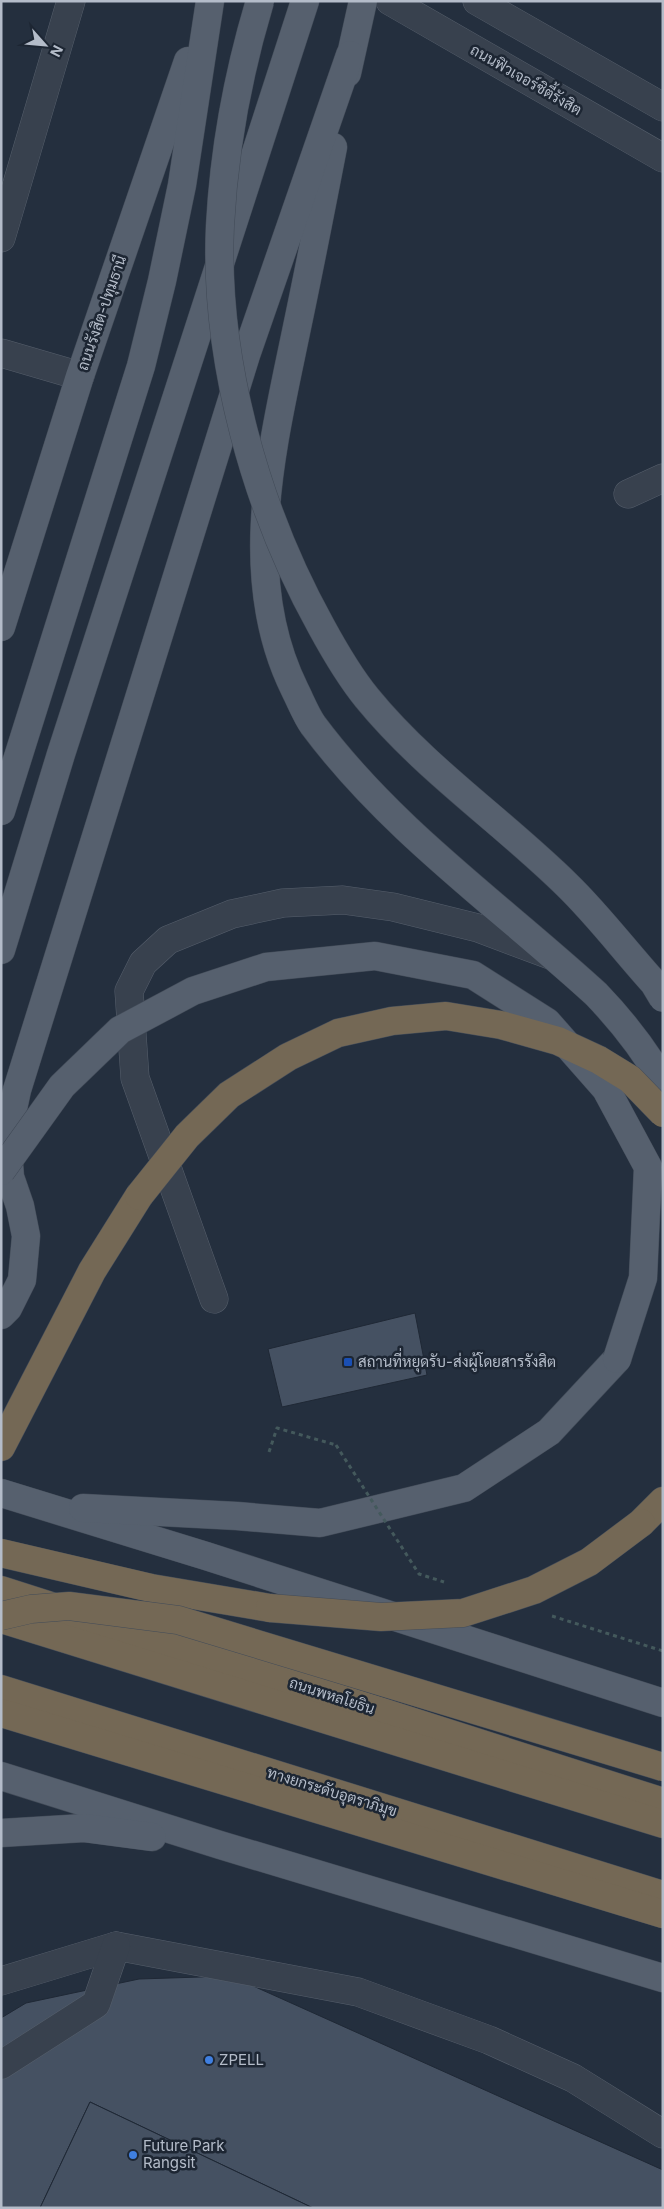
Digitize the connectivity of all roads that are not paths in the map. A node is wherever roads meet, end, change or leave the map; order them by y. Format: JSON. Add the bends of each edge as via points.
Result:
{"nodes":[{"id":1,"x":71,"y":1,"type":"edge"},
{"id":2,"x":209,"y":1,"type":"edge"},
{"id":3,"x":260,"y":1,"type":"edge"},
{"id":4,"x":305,"y":1,"type":"edge"},
{"id":5,"x":363,"y":1,"type":"edge"},
{"id":6,"x":390,"y":1,"type":"edge"},
{"id":7,"x":477,"y":1,"type":"edge"},
{"id":8,"x":350,"y":55,"type":"junction"},
{"id":9,"x":663,"y":107,"type":"edge"},
{"id":10,"x":663,"y":158,"type":"edge"},
{"id":11,"x":1,"y":238,"type":"edge"},
{"id":12,"x":1,"y":353,"type":"edge"},
{"id":13,"x":80,"y":376,"type":"junction"},
{"id":14,"x":663,"y":478,"type":"edge"},
{"id":15,"x":628,"y":494,"type":"dead end"},
{"id":16,"x":1,"y":627,"type":"edge"},
{"id":17,"x":1,"y":811,"type":"edge"},
{"id":18,"x":1,"y":950,"type":"edge"},
{"id":19,"x":556,"y":957,"type":"junction"},
{"id":20,"x":663,"y":998,"type":"edge"},
{"id":21,"x":663,"y":1082,"type":"edge"},
{"id":22,"x":9,"y":1096,"type":"edge"},
{"id":23,"x":663,"y":1113,"type":"edge"},
{"id":24,"x":1,"y":1171,"type":"edge"},
{"id":25,"x":214,"y":1299,"type":"dead end"},
{"id":26,"x":1,"y":1316,"type":"edge"},
{"id":27,"x":1,"y":1447,"type":"edge"},
{"id":28,"x":1,"y":1493,"type":"edge"},
{"id":29,"x":663,"y":1501,"type":"edge"},
{"id":30,"x":44,"y":1505,"type":"junction"},
{"id":31,"x":1,"y":1553,"type":"edge"},
{"id":32,"x":1,"y":1590,"type":"edge"},
{"id":33,"x":1,"y":1618,"type":"edge"},
{"id":34,"x":1,"y":1689,"type":"edge"},
{"id":35,"x":663,"y":1704,"type":"edge"},
{"id":36,"x":1,"y":1713,"type":"edge"},
{"id":37,"x":663,"y":1767,"type":"edge"},
{"id":38,"x":1,"y":1776,"type":"edge"},
{"id":39,"x":663,"y":1802,"type":"edge"},
{"id":40,"x":663,"y":1824,"type":"edge"},
{"id":41,"x":1,"y":1833,"type":"edge"},
{"id":42,"x":220,"y":1845,"type":"junction"},
{"id":43,"x":663,"y":1894,"type":"edge"},
{"id":44,"x":663,"y":1914,"type":"edge"},
{"id":45,"x":116,"y":1946,"type":"junction"},
{"id":46,"x":663,"y":1978,"type":"edge"},
{"id":47,"x":1,"y":1981,"type":"edge"},
{"id":48,"x":1,"y":2065,"type":"edge"},
{"id":49,"x":663,"y":2134,"type":"edge"}],
"edges":[{"from":1,"to":11,"type":"street"},
{"from":2,"to":13,"type":"main road","name":"ถนนรังสิต-ปทุมธานี"},
{"from":2,"to":17,"type":"main road","via":[[182,185],[141,366]]},
{"from":3,"to":20,"type":"main road","bridge":true,"via":[[236,95],[226,160],[220,227],[221,294],[240,416],[278,539],[334,650],[366,697],[410,747],[568,886]]},
{"from":4,"to":18,"type":"main road","bridge":true,"via":[[60,754]]},
{"from":5,"to":8,"type":"main road"},
{"from":6,"to":10,"type":"street","name":"ถนนฟิวเจอร์ซิตี้รังสิต"},
{"from":7,"to":9,"type":"street"},
{"from":8,"to":19,"type":"main road","via":[[271,454],[264,538],[269,614],[282,665],[312,723],[352,773],[396,821]]},
{"from":8,"to":22,"type":"main road","via":[[246,354]]},
{"from":12,"to":13,"type":"street"},
{"from":13,"to":16,"type":"main road","name":"ถนนรังสิต-ปทุมธานี"},
{"from":14,"to":15,"type":"street"},
{"from":19,"to":21,"type":"main road","via":[[626,1025]]},
{"from":19,"to":25,"type":"street","via":[[478,928],[393,907],[343,900],[284,903],[232,914],[168,940],[143,963],[129,991],[135,1078]]},
{"from":22,"to":26,"type":"main road","via":[[7,1137],[10,1177],[26,1236],[22,1280]]},
{"from":23,"to":27,"type":"highway","bridge":true,"via":[[630,1079],[558,1041],[500,1025],[446,1016],[392,1021],[338,1033],[288,1057],[229,1095],[187,1136],[138,1196],[92,1271]]},
{"from":24,"to":30,"type":"main road","bridge":true,"via":[[62,1086],[120,1030],[193,991],[266,968],[375,956],[473,975],[547,1022],[606,1089],[648,1167],[643,1278],[617,1359],[549,1432],[464,1488],[320,1523]]},
{"from":28,"to":30,"type":"main road"},
{"from":29,"to":31,"type":"highway","bridge":true,"via":[[641,1523],[589,1562],[534,1590],[464,1613],[381,1617],[270,1608],[151,1588]]},
{"from":30,"to":35,"type":"main road"},
{"from":32,"to":39,"type":"highway","name":"ถนนพหลโยธิน"},
{"from":33,"to":37,"type":"highway","bridge":true,"via":[[31,1609],[69,1606],[178,1620]]},
{"from":33,"to":40,"type":"highway"},
{"from":34,"to":43,"type":"highway","name":"ทางยกระดับอุตราภิมุข"},
{"from":36,"to":44,"type":"highway"},
{"from":38,"to":42,"type":"main road"},
{"from":41,"to":42,"type":"main road","via":[[84,1828]]},
{"from":42,"to":46,"type":"main road"},
{"from":45,"to":47,"type":"street"},
{"from":45,"to":48,"type":"street","via":[[96,2004]]},
{"from":45,"to":49,"type":"street","via":[[358,1992],[489,2040],[573,2078]]}]}
